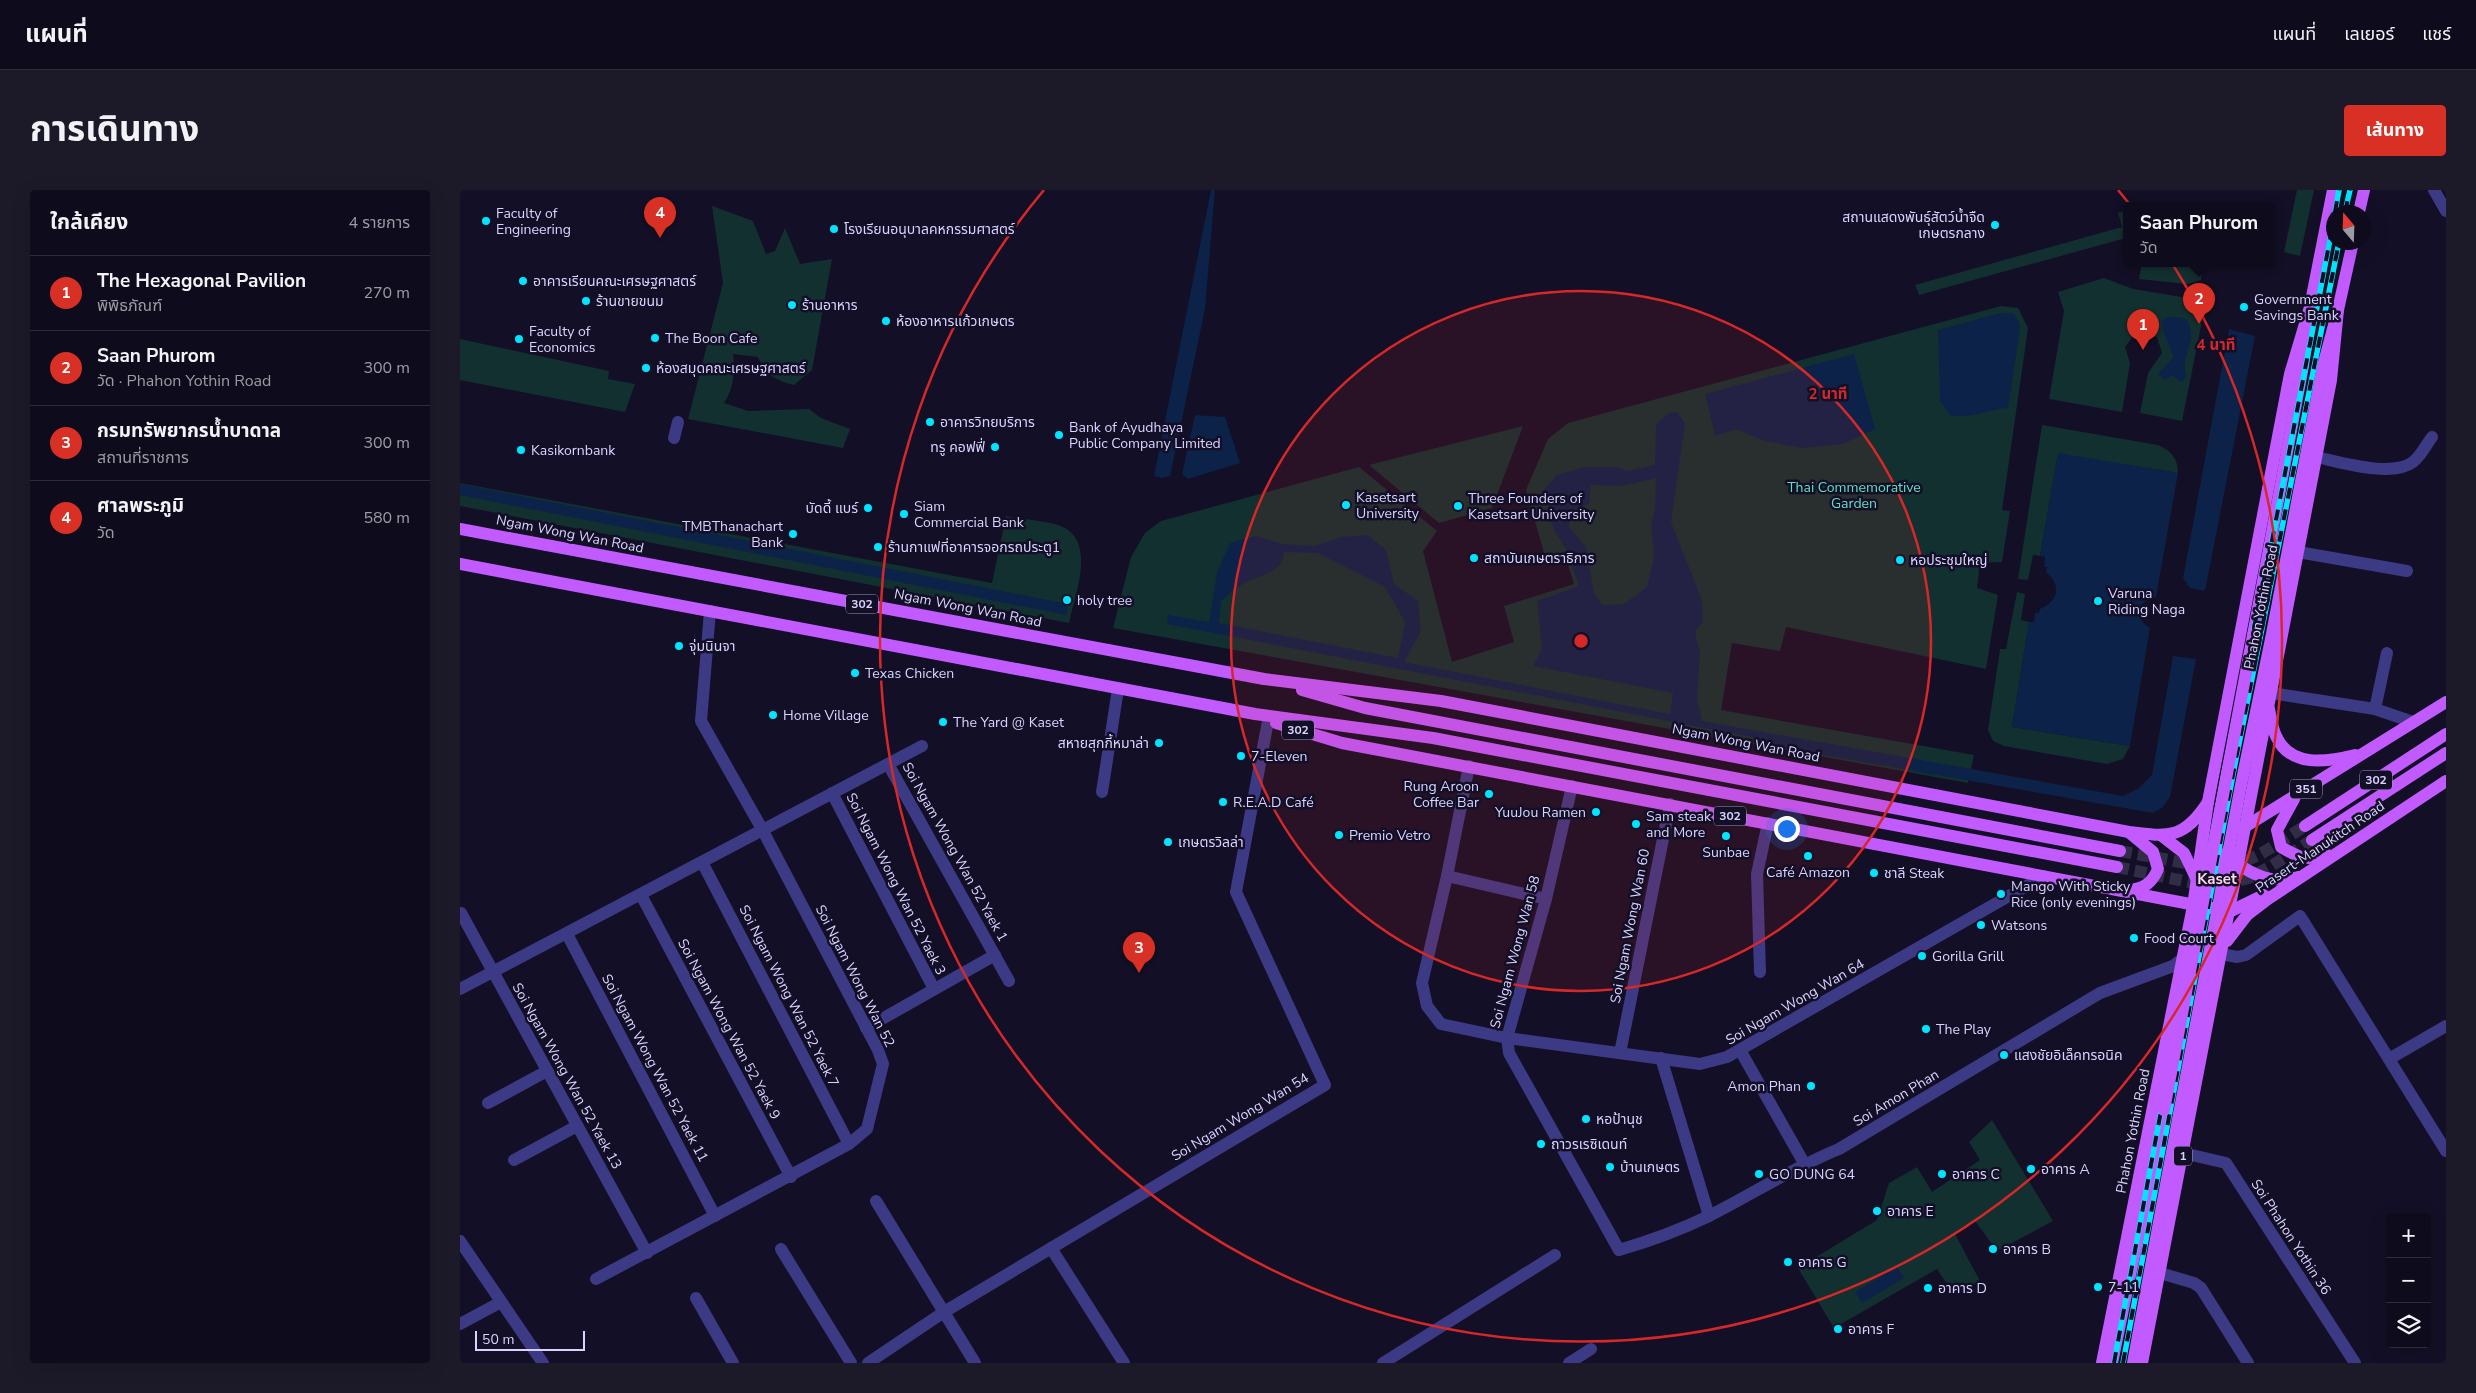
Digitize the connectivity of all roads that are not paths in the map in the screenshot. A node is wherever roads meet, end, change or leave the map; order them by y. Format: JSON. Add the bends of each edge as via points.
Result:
{"nodes":[{"id":1,"x":2333,"y":190,"type":"edge"},
{"id":2,"x":2364,"y":190,"type":"edge"},
{"id":3,"x":2434,"y":190,"type":"edge"},
{"id":4,"x":2361,"y":205,"type":"edge"},
{"id":5,"x":2446,"y":211,"type":"edge"},
{"id":6,"x":2351,"y":250,"type":"edge"},
{"id":7,"x":2310,"y":307,"type":"junction"},
{"id":8,"x":2338,"y":310,"type":"junction"},
{"id":9,"x":678,"y":422,"type":"dead end"},
{"id":10,"x":2432,"y":437,"type":"dead end"},
{"id":11,"x":674,"y":438,"type":"dead end"},
{"id":12,"x":2316,"y":457,"type":"junction"},
{"id":13,"x":460,"y":529,"type":"edge"},
{"id":14,"x":2298,"y":552,"type":"junction"},
{"id":15,"x":460,"y":564,"type":"edge"},
{"id":16,"x":2407,"y":572,"type":"dead end"},
{"id":17,"x":710,"y":611,"type":"junction"},
{"id":18,"x":2387,"y":653,"type":"dead end"},
{"id":19,"x":1264,"y":678,"type":"junction"},
{"id":20,"x":1118,"y":689,"type":"junction"},
{"id":21,"x":2271,"y":693,"type":"junction"},
{"id":22,"x":2227,"y":701,"type":"junction"},
{"id":23,"x":2446,"y":702,"type":"edge"},
{"id":24,"x":2268,"y":707,"type":"junction"},
{"id":25,"x":2375,"y":709,"type":"junction"},
{"id":26,"x":1255,"y":714,"type":"junction"},
{"id":27,"x":1268,"y":721,"type":"junction"},
{"id":28,"x":2413,"y":722,"type":"junction"},
{"id":29,"x":2446,"y":734,"type":"edge"},
{"id":30,"x":922,"y":746,"type":"dead end"},
{"id":31,"x":2366,"y":752,"type":"junction"},
{"id":32,"x":2446,"y":753,"type":"edge"},
{"id":33,"x":888,"y":764,"type":"junction"},
{"id":34,"x":1469,"y":766,"type":"junction"},
{"id":35,"x":2446,"y":781,"type":"edge"},
{"id":36,"x":1572,"y":786,"type":"junction"},
{"id":37,"x":1102,"y":792,"type":"dead end"},
{"id":38,"x":832,"y":793,"type":"junction"},
{"id":39,"x":2296,"y":796,"type":"junction"},
{"id":40,"x":2208,"y":802,"type":"junction"},
{"id":41,"x":1670,"y":804,"type":"junction"},
{"id":42,"x":2206,"y":818,"type":"junction"},
{"id":43,"x":1768,"y":823,"type":"junction"},
{"id":44,"x":2246,"y":826,"type":"junction"},
{"id":45,"x":2305,"y":826,"type":"tunnel mouth"},
{"id":46,"x":762,"y":829,"type":"junction"},
{"id":47,"x":2129,"y":832,"type":"junction"},
{"id":48,"x":2162,"y":836,"type":"junction"},
{"id":49,"x":2312,"y":840,"type":"tunnel mouth"},
{"id":50,"x":2345,"y":847,"type":"junction"},
{"id":51,"x":2120,"y":850,"type":"tunnel mouth"},
{"id":52,"x":2226,"y":853,"type":"junction"},
{"id":53,"x":702,"y":862,"type":"junction"},
{"id":54,"x":2239,"y":865,"type":"junction"},
{"id":55,"x":2117,"y":867,"type":"tunnel mouth"},
{"id":56,"x":2307,"y":874,"type":"junction"},
{"id":57,"x":1447,"y":876,"type":"junction"},
{"id":58,"x":2044,"y":876,"type":"junction"},
{"id":59,"x":2200,"y":886,"type":"junction"},
{"id":60,"x":2118,"y":890,"type":"junction"},
{"id":61,"x":2283,"y":890,"type":"junction"},
{"id":62,"x":641,"y":895,"type":"junction"},
{"id":63,"x":1546,"y":899,"type":"junction"},
{"id":64,"x":2193,"y":906,"type":"junction"},
{"id":65,"x":2210,"y":908,"type":"junction"},
{"id":66,"x":2231,"y":911,"type":"junction"},
{"id":67,"x":461,"y":913,"type":"edge"},
{"id":68,"x":567,"y":934,"type":"junction"},
{"id":69,"x":2221,"y":952,"type":"junction"},
{"id":70,"x":995,"y":955,"type":"junction"},
{"id":71,"x":2182,"y":958,"type":"junction"},
{"id":72,"x":493,"y":972,"type":"junction"},
{"id":73,"x":1760,"y":972,"type":"dead end"},
{"id":74,"x":1009,"y":981,"type":"dead end"},
{"id":75,"x":460,"y":989,"type":"edge"},
{"id":76,"x":934,"y":989,"type":"junction"},
{"id":77,"x":2172,"y":1007,"type":"junction"},
{"id":78,"x":2210,"y":1015,"type":"junction"},
{"id":79,"x":2446,"y":1026,"type":"edge"},
{"id":80,"x":866,"y":1028,"type":"junction"},
{"id":81,"x":1507,"y":1038,"type":"junction"},
{"id":82,"x":1740,"y":1050,"type":"junction"},
{"id":83,"x":1620,"y":1053,"type":"junction"},
{"id":84,"x":1662,"y":1058,"type":"junction"},
{"id":85,"x":2389,"y":1060,"type":"junction"},
{"id":86,"x":547,"y":1071,"type":"junction"},
{"id":87,"x":488,"y":1103,"type":"dead end"},
{"id":88,"x":577,"y":1126,"type":"junction"},
{"id":89,"x":849,"y":1144,"type":"junction"},
{"id":90,"x":2446,"y":1151,"type":"edge"},
{"id":91,"x":2183,"y":1153,"type":"junction"},
{"id":92,"x":514,"y":1160,"type":"dead end"},
{"id":93,"x":1804,"y":1163,"type":"junction"},
{"id":94,"x":791,"y":1176,"type":"junction"},
{"id":95,"x":876,"y":1200,"type":"dead end"},
{"id":96,"x":715,"y":1216,"type":"junction"},
{"id":97,"x":1709,"y":1216,"type":"junction"},
{"id":98,"x":460,"y":1241,"type":"edge"},
{"id":99,"x":1052,"y":1248,"type":"junction"},
{"id":100,"x":781,"y":1249,"type":"dead end"},
{"id":101,"x":1619,"y":1250,"type":"joint"},
{"id":102,"x":647,"y":1253,"type":"junction"},
{"id":103,"x":1555,"y":1255,"type":"dead end"},
{"id":104,"x":2160,"y":1273,"type":"junction"},
{"id":105,"x":596,"y":1279,"type":"dead end"},
{"id":106,"x":696,"y":1298,"type":"dead end"},
{"id":107,"x":501,"y":1302,"type":"junction"},
{"id":108,"x":944,"y":1312,"type":"junction"},
{"id":109,"x":460,"y":1324,"type":"edge"},
{"id":110,"x":1591,"y":1349,"type":"dead end"},
{"id":111,"x":543,"y":1363,"type":"edge"},
{"id":112,"x":733,"y":1363,"type":"edge"},
{"id":113,"x":851,"y":1363,"type":"edge"},
{"id":114,"x":868,"y":1363,"type":"edge"},
{"id":115,"x":975,"y":1363,"type":"edge"},
{"id":116,"x":1124,"y":1363,"type":"edge"},
{"id":117,"x":1383,"y":1363,"type":"edge"},
{"id":118,"x":1569,"y":1363,"type":"edge"},
{"id":119,"x":2102,"y":1363,"type":"edge"},
{"id":120,"x":2112,"y":1363,"type":"edge"},
{"id":121,"x":2133,"y":1363,"type":"edge"},
{"id":122,"x":2142,"y":1363,"type":"edge"},
{"id":123,"x":2248,"y":1363,"type":"edge"},
{"id":124,"x":2355,"y":1363,"type":"edge"}],
"edges":[{"from":1,"to":7,"type":"main road","name":"Phahon Yothin Road"},
{"from":2,"to":4,"type":"main road"},
{"from":3,"to":5,"type":"street"},
{"from":6,"to":8,"type":"main road","name":"Phahon Yothin Road"},
{"from":7,"to":22,"type":"main road","name":"Phahon Yothin Road","via":[[2290,374]]},
{"from":7,"to":120,"type":"main road","name":"Phahon Yothin Road","bridge":true,"via":[[2304,366],[2164,1110]]},
{"from":8,"to":12,"type":"main road","name":"Phahon Yothin Road","via":[[2335,360]]},
{"from":8,"to":121,"type":"main road","name":"Phahon Yothin Road","bridge":true,"via":[[2323,366],[2239,795]]},
{"from":9,"to":11,"type":"street"},
{"from":10,"to":12,"type":"street","via":[[2407,466],[2372,468]]},
{"from":12,"to":14,"type":"main road","name":"Phahon Yothin Road"},
{"from":13,"to":19,"type":"main road","name":"Ngam Wong Wan Road","number":"302"},
{"from":14,"to":16,"type":"street"},
{"from":14,"to":21,"type":"main road","name":"Phahon Yothin Road"},
{"from":15,"to":17,"type":"main road","number":"302"},
{"from":17,"to":20,"type":"main road","number":"302"},
{"from":17,"to":46,"type":"street","name":"Soi Ngam Wong Wan 52","via":[[701,721]]},
{"from":18,"to":25,"type":"street"},
{"from":19,"to":47,"type":"main road","name":"Ngam Wong Wan Road","number":"302","via":[[1441,701]]},
{"from":19,"to":51,"type":"main road","name":"Ngam Wong Wan Road","number":"302","via":[[1365,708]]},
{"from":20,"to":26,"type":"main road","number":"302"},
{"from":20,"to":37,"type":"street"},
{"from":21,"to":24,"type":"main road","name":"Phahon Yothin Road"},
{"from":21,"to":25,"type":"street"},
{"from":22,"to":24,"type":"main road","via":[[2230,723],[2239,731],[2258,726]]},
{"from":22,"to":40,"type":"main road","name":"Phahon Yothin Road"},
{"from":23,"to":28,"type":"main road","number":"351"},
{"from":24,"to":31,"type":"main road","via":[[2276,736],[2287,751],[2312,762]]},
{"from":24,"to":44,"type":"main road","name":"Phahon Yothin Road"},
{"from":25,"to":28,"type":"street"},
{"from":26,"to":27,"type":"main road","number":"302"},
{"from":26,"to":55,"type":"main road","number":"302","via":[[1433,738]]},
{"from":27,"to":34,"type":"main road","number":"302","via":[[1342,742]]},
{"from":27,"to":99,"type":"street","name":"Soi Ngam Wong Wan 54","via":[[1236,892],[1324,1085]]},
{"from":28,"to":31,"type":"main road","number":"351"},
{"from":29,"to":45,"type":"main road","number":"302"},
{"from":30,"to":33,"type":"street"},
{"from":31,"to":39,"type":"main road","number":"351"},
{"from":32,"to":49,"type":"main road","number":"302"},
{"from":33,"to":38,"type":"street"},
{"from":33,"to":70,"type":"street","name":"Soi Ngam Wong Wan 52 Yaek 1"},
{"from":34,"to":36,"type":"main road","number":"302"},
{"from":34,"to":57,"type":"street","name":"Soi Ngam Wong Wan 64"},
{"from":35,"to":50,"type":"main road","name":"Prasert-Manukitch Road"},
{"from":36,"to":41,"type":"main road","number":"302"},
{"from":36,"to":63,"type":"street","name":"Soi Ngam Wong Wan 58"},
{"from":38,"to":46,"type":"street"},
{"from":38,"to":76,"type":"street","name":"Soi Ngam Wong Wan 52 Yaek 3"},
{"from":39,"to":44,"type":"main road","number":"351"},
{"from":39,"to":50,"type":"main road","via":[[2277,830],[2280,846],[2300,858],[2312,859]]},
{"from":40,"to":42,"type":"main road","name":"Phahon Yothin Road"},
{"from":40,"to":48,"type":"main road","name":"Ngam Wong Wan Road","number":"302","via":[[2194,822]]},
{"from":41,"to":43,"type":"main road","number":"302"},
{"from":41,"to":83,"type":"street","name":"Soi Ngam Wong Wan 60"},
{"from":42,"to":52,"type":"main road"},
{"from":42,"to":59,"type":"main road","name":"Phahon Yothin Road"},
{"from":43,"to":58,"type":"main road","number":"302"},
{"from":43,"to":73,"type":"street","via":[[1757,874]]},
{"from":44,"to":52,"type":"main road"},
{"from":44,"to":54,"type":"main road","name":"Phahon Yothin Road"},
{"from":46,"to":53,"type":"street"},
{"from":46,"to":80,"type":"street","name":"Soi Ngam Wong Wan 52"},
{"from":47,"to":48,"type":"main road","name":"Ngam Wong Wan Road","number":"302"},
{"from":47,"to":60,"type":"main road","via":[[2153,852],[2158,869],[2155,877],[2143,888]]},
{"from":48,"to":59,"type":"main road","via":[[2184,853]]},
{"from":50,"to":56,"type":"main road","name":"Prasert-Manukitch Road"},
{"from":52,"to":54,"type":"main road"},
{"from":52,"to":59,"type":"main road"},
{"from":53,"to":62,"type":"street"},
{"from":53,"to":89,"type":"street","name":"Soi Ngam Wong Wan 52 Yaek 7"},
{"from":54,"to":56,"type":"main road","via":[[2272,880],[2288,880]]},
{"from":54,"to":66,"type":"main road","name":"Phahon Yothin Road"},
{"from":56,"to":61,"type":"main road","name":"Prasert-Manukitch Road"},
{"from":57,"to":63,"type":"street"},
{"from":57,"to":81,"type":"street","name":"Soi Ngam Wong Wan 64","via":[[1422,983],[1427,1006],[1441,1024]]},
{"from":58,"to":60,"type":"main road","number":"302"},
{"from":58,"to":82,"type":"street","name":"Soi Ngam Wong Wan 64"},
{"from":59,"to":64,"type":"main road","name":"Phahon Yothin Road"},
{"from":59,"to":65,"type":"main road"},
{"from":60,"to":64,"type":"main road","number":"302"},
{"from":61,"to":66,"type":"main road"},
{"from":61,"to":69,"type":"main road","name":"Prasert-Manukitch Road","via":[[2247,915]]},
{"from":62,"to":68,"type":"street"},
{"from":62,"to":94,"type":"street","name":"Soi Ngam Wong Wan 52 Yaek 9"},
{"from":63,"to":81,"type":"street","name":"Soi Ngam Wong Wan 58"},
{"from":64,"to":65,"type":"main road"},
{"from":64,"to":71,"type":"main road","name":"Phahon Yothin Road"},
{"from":65,"to":66,"type":"main road"},
{"from":65,"to":69,"type":"main road"},
{"from":66,"to":69,"type":"main road","name":"Phahon Yothin Road"},
{"from":67,"to":72,"type":"street","name":"Soi Ngam Wong Wan 52 Yaek 13"},
{"from":68,"to":72,"type":"street"},
{"from":68,"to":96,"type":"street","name":"Soi Ngam Wong Wan 52 Yaek 11"},
{"from":69,"to":78,"type":"main road","name":"Phahon Yothin Road","number":"1"},
{"from":69,"to":85,"type":"street","via":[[2237,957],[2246,955],[2300,916]]},
{"from":70,"to":74,"type":"street","name":"Soi Ngam Wong Wan 52 Yaek 1"},
{"from":70,"to":76,"type":"street","name":"Soi Ngam Wong Wan 52 Yaek 1"},
{"from":71,"to":77,"type":"main road","name":"Phahon Yothin Road"},
{"from":71,"to":93,"type":"street","name":"Soi Amon Phan","via":[[2173,966],[2100,993],[1839,1150]]},
{"from":72,"to":75,"type":"street"},
{"from":72,"to":86,"type":"street","name":"Soi Ngam Wong Wan 52 Yaek 13"},
{"from":76,"to":80,"type":"street","name":"Soi Ngam Wong Wan 52 Yaek 1"},
{"from":77,"to":78,"type":"main road"},
{"from":77,"to":119,"type":"main road","name":"Phahon Yothin Road"},
{"from":78,"to":91,"type":"main road","name":"Phahon Yothin Road","number":"1"},
{"from":79,"to":85,"type":"street"},
{"from":80,"to":89,"type":"street","name":"Soi Ngam Wong Wan 52","via":[[883,1064],[867,1129]]},
{"from":81,"to":83,"type":"street","name":"Soi Ngam Wong Wan 64"},
{"from":81,"to":101,"type":"street","name":"Soi Ngam Wong Wan 58","via":[[1509,1054]]},
{"from":82,"to":84,"type":"street","name":"Soi Ngam Wong Wan 64","via":[[1727,1058],[1700,1064]]},
{"from":82,"to":93,"type":"street"},
{"from":83,"to":84,"type":"street","name":"Soi Ngam Wong Wan 64"},
{"from":84,"to":97,"type":"street"},
{"from":85,"to":90,"type":"street"},
{"from":86,"to":87,"type":"street"},
{"from":86,"to":88,"type":"street","name":"Soi Ngam Wong Wan 52 Yaek 13"},
{"from":88,"to":92,"type":"street"},
{"from":88,"to":102,"type":"street","name":"Soi Ngam Wong Wan 52 Yaek 13"},
{"from":89,"to":94,"type":"street","name":"Soi Ngam Wong Wan 52"},
{"from":91,"to":104,"type":"main road","name":"Phahon Yothin Road","number":"1"},
{"from":91,"to":124,"type":"street","name":"Soi Phahon Yothin 36","via":[[2226,1163]]},
{"from":93,"to":97,"type":"street","name":"Soi Amon Phan"},
{"from":94,"to":96,"type":"street","name":"Soi Ngam Wong Wan 52"},
{"from":95,"to":108,"type":"street"},
{"from":96,"to":102,"type":"street","name":"Soi Ngam Wong Wan 52"},
{"from":97,"to":101,"type":"street","name":"Soi Amon Phan"},
{"from":98,"to":107,"type":"street"},
{"from":99,"to":108,"type":"street","name":"Soi Ngam Wong Wan 54"},
{"from":99,"to":116,"type":"street"},
{"from":100,"to":113,"type":"street"},
{"from":102,"to":105,"type":"street","name":"Soi Ngam Wong Wan 52"},
{"from":103,"to":117,"type":"street"},
{"from":104,"to":122,"type":"main road","name":"Phahon Yothin Road","number":"1"},
{"from":104,"to":123,"type":"street","via":[[2201,1288]]},
{"from":106,"to":112,"type":"street"},
{"from":107,"to":109,"type":"street"},
{"from":107,"to":111,"type":"street"},
{"from":108,"to":114,"type":"street","name":"Soi Ngam Wong Wan 54"},
{"from":108,"to":115,"type":"street"},
{"from":110,"to":118,"type":"street"}]}
